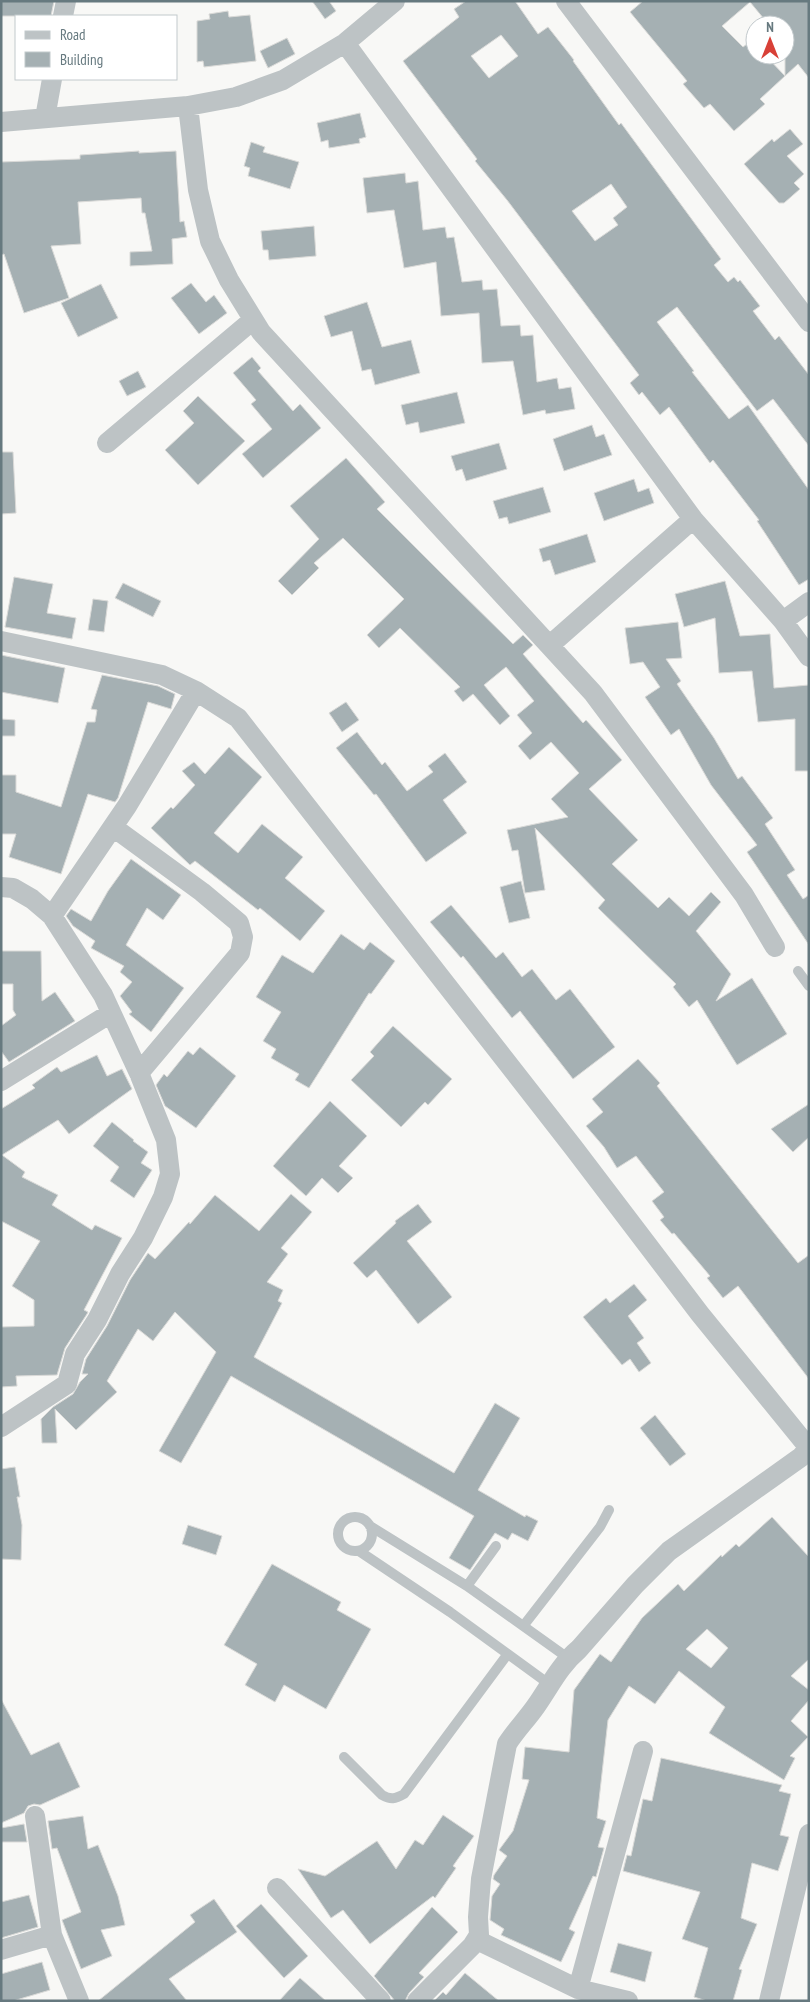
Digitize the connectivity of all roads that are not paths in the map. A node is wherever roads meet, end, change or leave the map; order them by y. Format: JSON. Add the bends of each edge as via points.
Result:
{"nodes":[{"id":1,"x":66,"y":1,"type":"edge"},
{"id":2,"x":395,"y":1,"type":"edge"},
{"id":3,"x":572,"y":3,"type":"edge"},
{"id":4,"x":63,"y":15,"type":"edge"},
{"id":5,"x":345,"y":43,"type":"junction"},
{"id":6,"x":52,"y":80,"type":"edge"},
{"id":7,"x":188,"y":106,"type":"junction"},
{"id":8,"x":45,"y":118,"type":"junction"},
{"id":9,"x":1,"y":122,"type":"edge"},
{"id":10,"x":253,"y":320,"type":"junction"},
{"id":11,"x":809,"y":322,"type":"edge"},
{"id":12,"x":107,"y":443,"type":"dead end"},
{"id":13,"x":693,"y":518,"type":"junction"},
{"id":14,"x":809,"y":602,"type":"edge"},
{"id":15,"x":783,"y":621,"type":"junction"},
{"id":16,"x":1,"y":641,"type":"edge"},
{"id":17,"x":550,"y":645,"type":"junction"},
{"id":18,"x":809,"y":657,"type":"edge"},
{"id":19,"x":196,"y":691,"type":"junction"},
{"id":20,"x":113,"y":827,"type":"junction"},
{"id":21,"x":1,"y":887,"type":"edge"},
{"id":22,"x":52,"y":916,"type":"junction"},
{"id":23,"x":775,"y":947,"type":"dead end"},
{"id":24,"x":798,"y":971,"type":"dead end"},
{"id":25,"x":809,"y":986,"type":"edge"},
{"id":26,"x":111,"y":1013,"type":"junction"},
{"id":27,"x":139,"y":1073,"type":"junction"},
{"id":28,"x":1,"y":1081,"type":"edge"},
{"id":29,"x":1,"y":1427,"type":"edge"},
{"id":30,"x":805,"y":1464,"type":"edge"},
{"id":31,"x":610,"y":1510,"type":"dead end"},
{"id":32,"x":370,"y":1526,"type":"junction"},
{"id":33,"x":496,"y":1546,"type":"dead end"},
{"id":34,"x":360,"y":1551,"type":"junction"},
{"id":35,"x":467,"y":1586,"type":"junction"},
{"id":36,"x":524,"y":1625,"type":"junction"},
{"id":37,"x":508,"y":1655,"type":"junction"},
{"id":38,"x":568,"y":1658,"type":"junction"},
{"id":39,"x":549,"y":1684,"type":"junction"},
{"id":40,"x":643,"y":1751,"type":"dead end"},
{"id":41,"x":344,"y":1757,"type":"dead end"},
{"id":42,"x":35,"y":1816,"type":"dead end"},
{"id":43,"x":809,"y":1834,"type":"edge"},
{"id":44,"x":277,"y":1888,"type":"dead end"},
{"id":45,"x":52,"y":1935,"type":"junction"},
{"id":46,"x":476,"y":1940,"type":"junction"},
{"id":47,"x":1,"y":1950,"type":"edge"},
{"id":48,"x":578,"y":1989,"type":"junction"},
{"id":49,"x":80,"y":2001,"type":"edge"},
{"id":50,"x":381,"y":2001,"type":"edge"},
{"id":51,"x":416,"y":2001,"type":"edge"},
{"id":52,"x":628,"y":2001,"type":"edge"},
{"id":53,"x":769,"y":2001,"type":"edge"}],
"edges":[{"from":1,"to":4,"type":"street"},
{"from":2,"to":5,"type":"street"},
{"from":3,"to":11,"type":"street"},
{"from":5,"to":7,"type":"street","via":[[282,80],[236,97]]},
{"from":5,"to":13,"type":"street"},
{"from":6,"to":8,"type":"street"},
{"from":7,"to":8,"type":"street"},
{"from":7,"to":10,"type":"street","via":[[198,190],[210,241]]},
{"from":8,"to":9,"type":"street"},
{"from":10,"to":12,"type":"street"},
{"from":10,"to":17,"type":"street"},
{"from":13,"to":15,"type":"street"},
{"from":13,"to":17,"type":"street"},
{"from":14,"to":15,"type":"street"},
{"from":15,"to":18,"type":"street"},
{"from":16,"to":19,"type":"street","via":[[162,675]]},
{"from":17,"to":23,"type":"street","via":[[611,716],[744,895]]},
{"from":19,"to":20,"type":"street"},
{"from":19,"to":30,"type":"street","via":[[238,718],[574,1147],[700,1314],[809,1448]]},
{"from":20,"to":22,"type":"street"},
{"from":20,"to":27,"type":"street","via":[[239,922],[243,937],[240,953]]},
{"from":21,"to":22,"type":"street","via":[[13,888]]},
{"from":22,"to":26,"type":"street"},
{"from":24,"to":25,"type":"lane"},
{"from":26,"to":27,"type":"street"},
{"from":26,"to":28,"type":"street"},
{"from":27,"to":29,"type":"street","via":[[166,1140],[170,1174],[163,1197],[97,1320],[75,1354],[67,1384]]},
{"from":30,"to":38,"type":"street","via":[[669,1551]]},
{"from":31,"to":36,"type":"lane"},
{"from":32,"to":34,"type":"lane","via":[[371,1541]]},
{"from":32,"to":34,"type":"lane","via":[[365,1520],[350,1517],[338,1528],[339,1543],[352,1552]]},
{"from":32,"to":35,"type":"lane"},
{"from":33,"to":35,"type":"lane"},
{"from":34,"to":37,"type":"lane"},
{"from":35,"to":36,"type":"lane"},
{"from":36,"to":38,"type":"lane"},
{"from":37,"to":39,"type":"lane"},
{"from":37,"to":41,"type":"lane","via":[[404,1794],[395,1799],[382,1795]]},
{"from":38,"to":39,"type":"street"},
{"from":39,"to":46,"type":"street","via":[[507,1744],[481,1879],[480,1935]]},
{"from":40,"to":48,"type":"street"},
{"from":42,"to":45,"type":"street"},
{"from":43,"to":53,"type":"street"},
{"from":44,"to":50,"type":"street"},
{"from":45,"to":47,"type":"street"},
{"from":45,"to":49,"type":"street"},
{"from":46,"to":48,"type":"street"},
{"from":46,"to":51,"type":"street"},
{"from":48,"to":52,"type":"street"}]}
